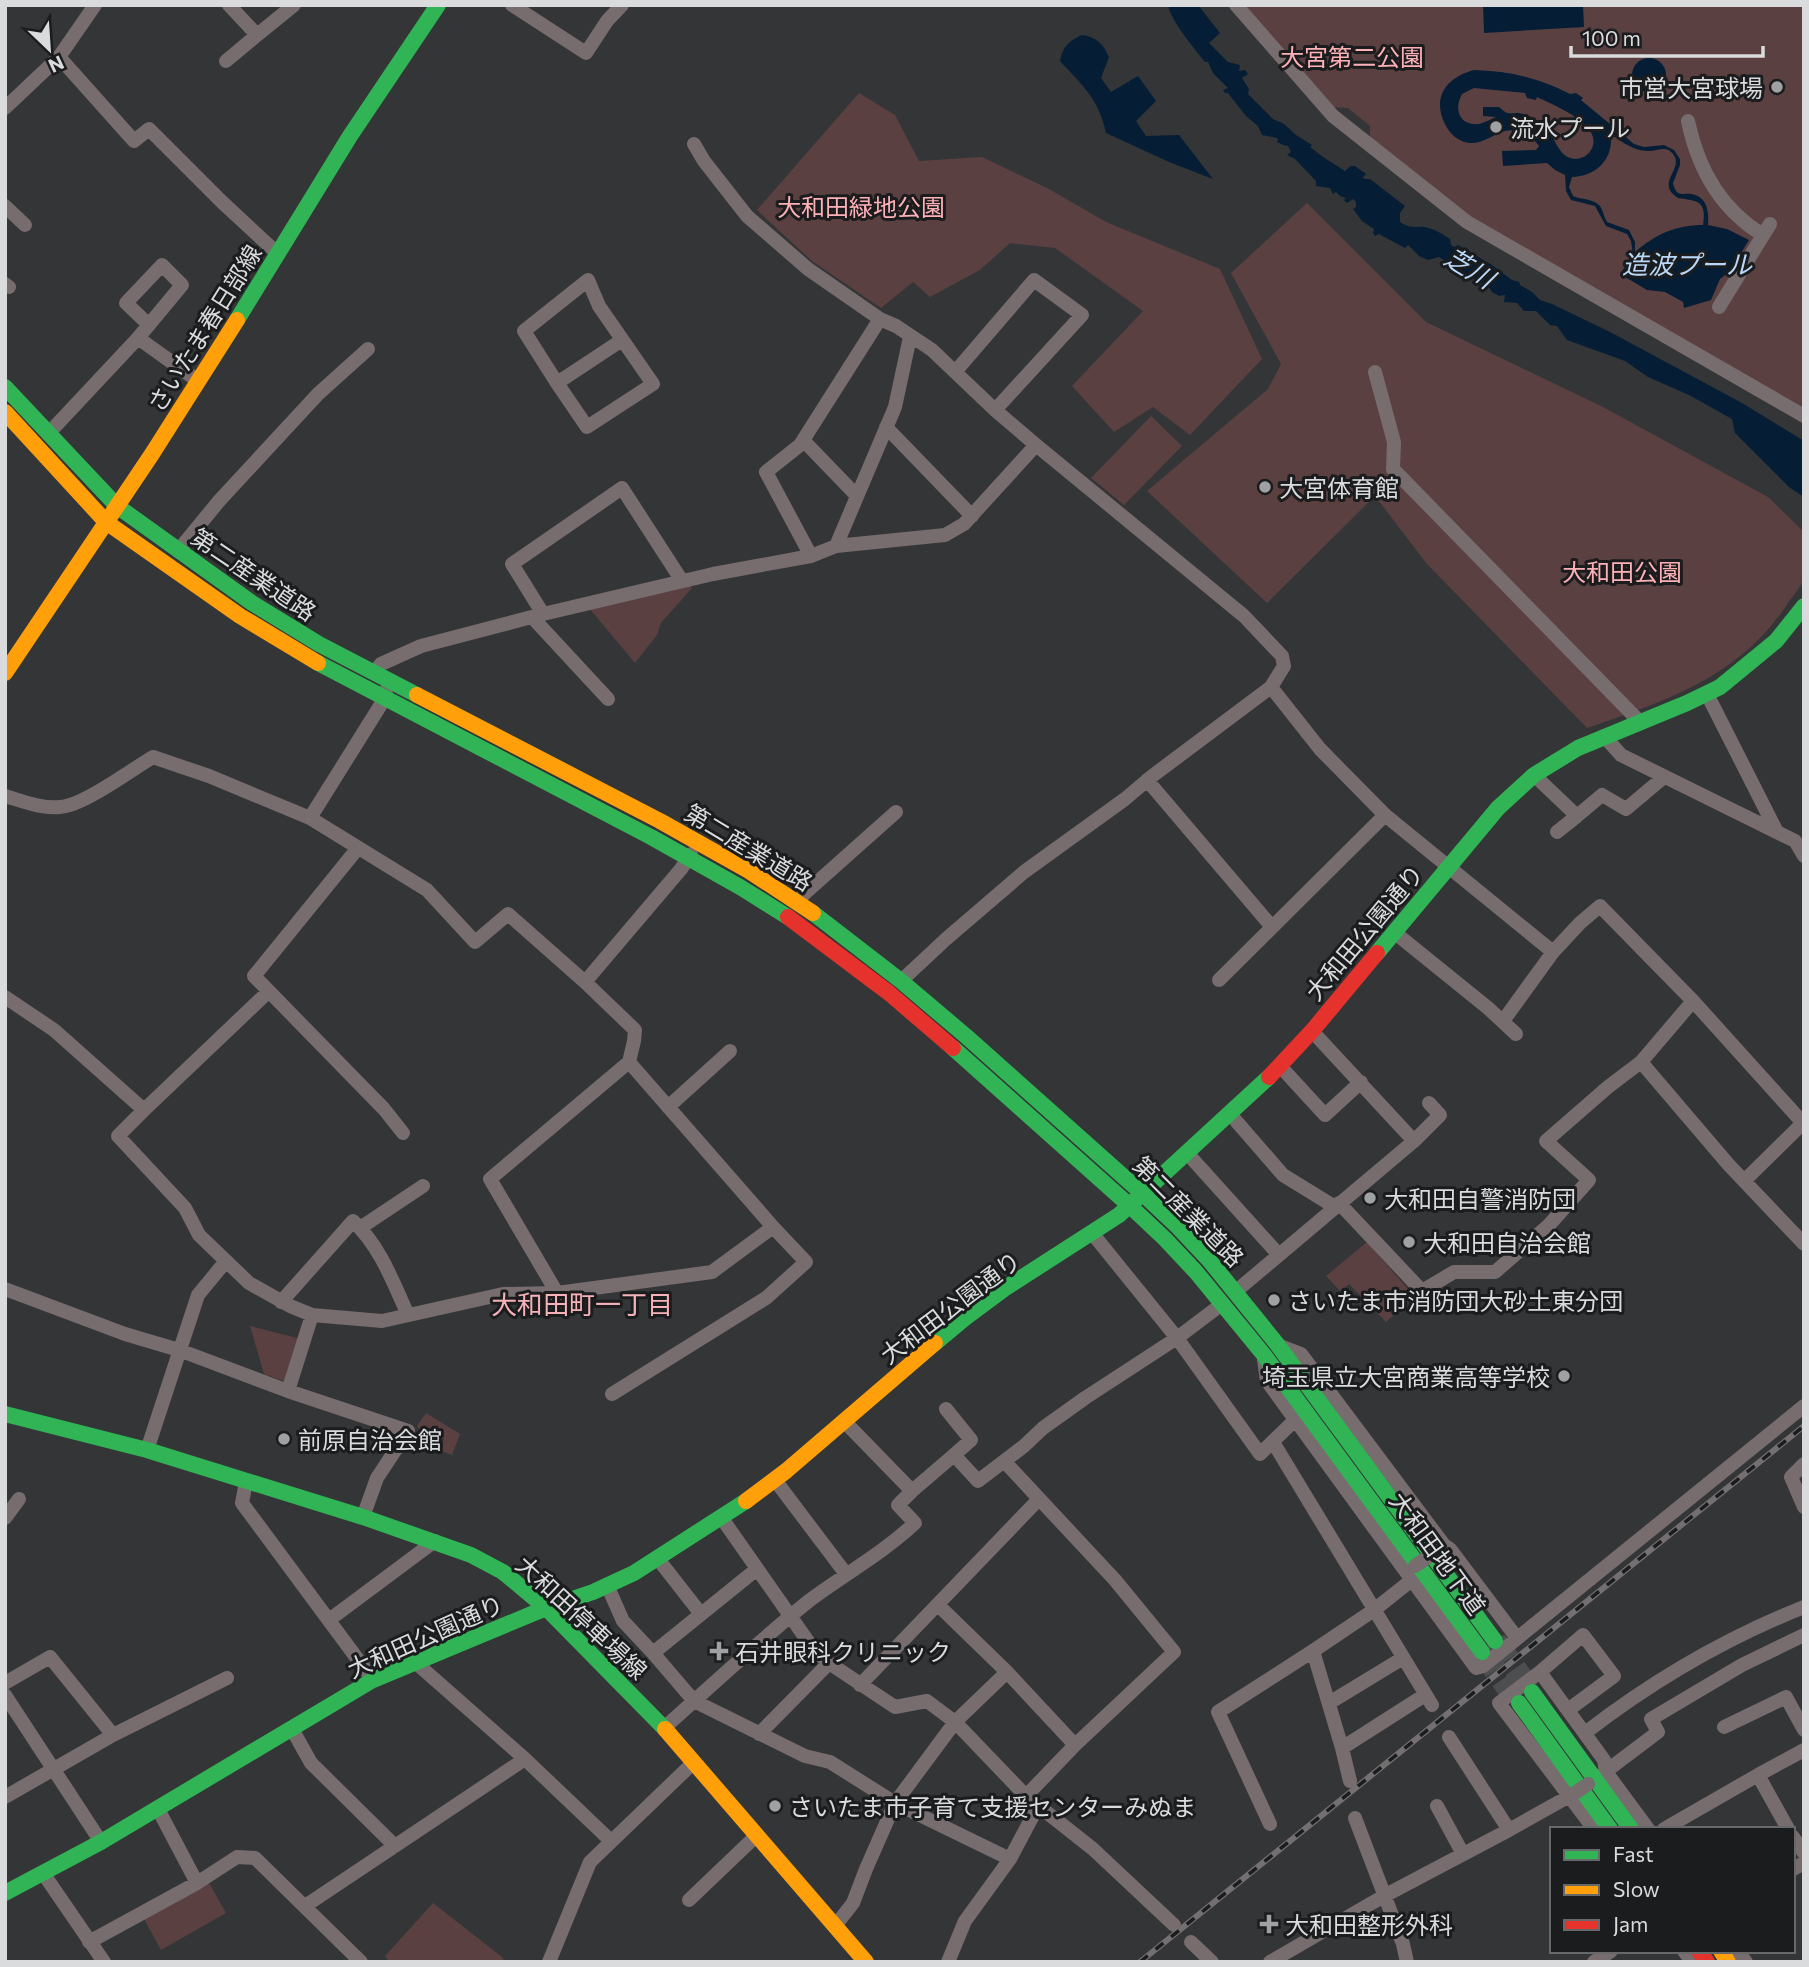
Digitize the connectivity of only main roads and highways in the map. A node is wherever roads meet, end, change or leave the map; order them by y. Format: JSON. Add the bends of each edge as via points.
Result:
{"nodes":[{"id":1,"x":438,"y":5,"type":"edge"},
{"id":2,"x":5,"y":387,"type":"edge"},
{"id":3,"x":5,"y":412,"type":"edge"},
{"id":4,"x":117,"y":506,"type":"junction"},
{"id":5,"x":106,"y":522,"type":"junction"},
{"id":6,"x":1804,"y":606,"type":"edge"},
{"id":7,"x":5,"y":673,"type":"edge"},
{"id":8,"x":1143,"y":1194,"type":"junction"},
{"id":9,"x":1130,"y":1206,"type":"junction"},
{"id":10,"x":1270,"y":1350,"type":"junction"},
{"id":11,"x":5,"y":1414,"type":"edge"},
{"id":12,"x":1371,"y":1471,"type":"joint"},
{"id":13,"x":1357,"y":1481,"type":"joint"},
{"id":14,"x":545,"y":1608,"type":"junction"},
{"id":15,"x":1495,"y":1641,"type":"tunnel mouth"},
{"id":16,"x":1482,"y":1652,"type":"tunnel mouth"},
{"id":17,"x":1532,"y":1692,"type":"tunnel mouth"},
{"id":18,"x":1518,"y":1703,"type":"tunnel mouth"},
{"id":19,"x":1610,"y":1827,"type":"edge"},
{"id":20,"x":1630,"y":1827,"type":"edge"},
{"id":21,"x":5,"y":1893,"type":"edge"},
{"id":22,"x":866,"y":1962,"type":"edge"}],
"edges":[{"from":1,"to":4,"type":"main road","name":"さいたま春日部線"},
{"from":2,"to":4,"type":"main road","name":"第二産業道路"},
{"from":3,"to":5,"type":"main road","name":"第二産業道路"},
{"from":4,"to":5,"type":"main road","name":"さいたま春日部線"},
{"from":4,"to":8,"type":"main road","name":"第二産業道路","via":[[282,622],[698,842],[799,901],[967,1037]]},
{"from":5,"to":7,"type":"main road","name":"さいたま春日部線"},
{"from":5,"to":9,"type":"main road","name":"第二産業道路","via":[[240,617],[311,659],[689,858],[788,917],[889,993]]},
{"from":6,"to":8,"type":"main road","name":"大和田公園通り","via":[[1776,642],[1707,694],[1578,748],[1534,775],[1498,808],[1280,1066]]},
{"from":8,"to":9,"type":"main road","name":"大和田公園通り"},
{"from":8,"to":10,"type":"main road","name":"第二産業道路","via":[[1236,1292]]},
{"from":9,"to":10,"type":"main road","name":"第二産業道路"},
{"from":9,"to":14,"type":"main road","name":"大和田公園通り","via":[[965,1318],[775,1480],[634,1573]]},
{"from":10,"to":12,"type":"main road","name":"第二産業道路"},
{"from":10,"to":13,"type":"main road","name":"第二産業道路"},
{"from":11,"to":14,"type":"main road","name":"大和田停車場線","via":[[146,1450],[435,1541],[503,1572]]},
{"from":12,"to":15,"type":"main road","name":"大和田地下道"},
{"from":13,"to":16,"type":"main road","name":"大和田地下道"},
{"from":14,"to":21,"type":"main road","name":"大和田公園通り","via":[[373,1680],[101,1842]]},
{"from":14,"to":22,"type":"main road","name":"大和田停車場線","via":[[664,1728]]},
{"from":17,"to":20,"type":"main road","via":[[1601,1775]]},
{"from":18,"to":19,"type":"main road"}]}
